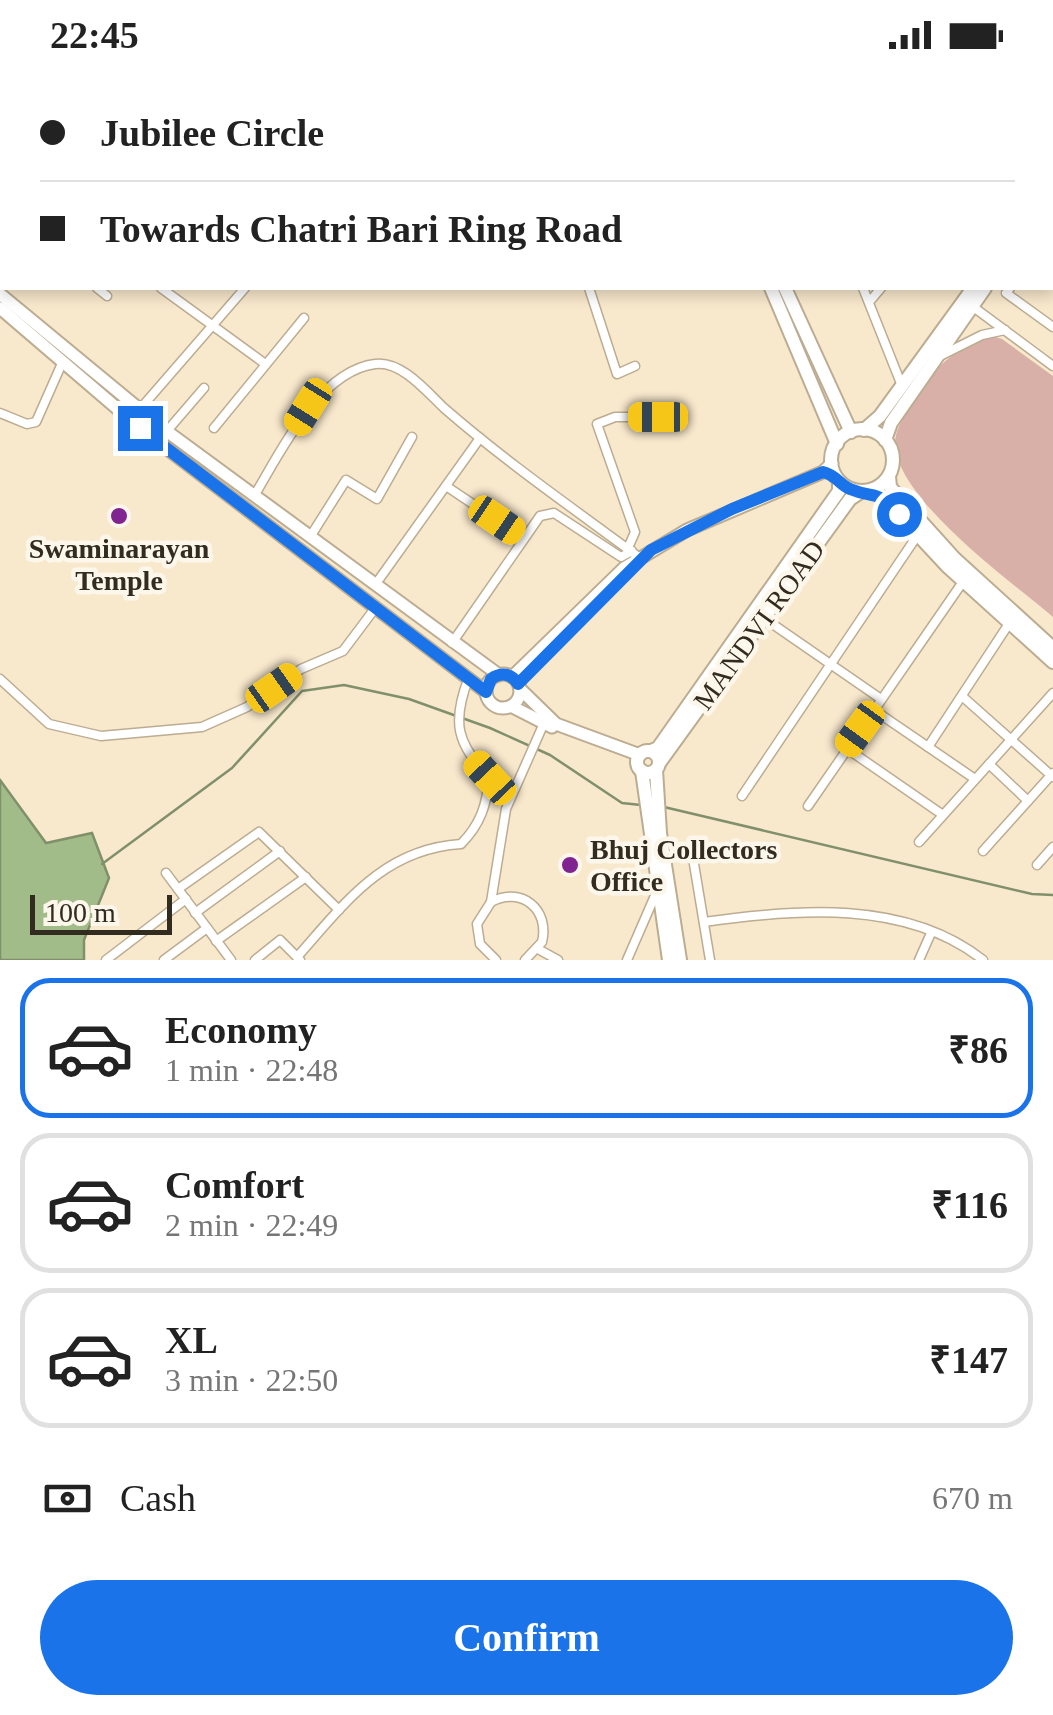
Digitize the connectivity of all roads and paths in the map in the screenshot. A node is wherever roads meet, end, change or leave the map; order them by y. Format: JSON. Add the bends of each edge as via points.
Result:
{"nodes":[{"id":1,"x":98,"y":290,"type":"edge"},
{"id":2,"x":165,"y":290,"type":"edge"},
{"id":3,"x":590,"y":290,"type":"edge"},
{"id":4,"x":772,"y":290,"type":"edge"},
{"id":5,"x":787,"y":290,"type":"edge"},
{"id":6,"x":864,"y":290,"type":"edge"},
{"id":7,"x":879,"y":290,"type":"edge"},
{"id":8,"x":971,"y":290,"type":"edge"},
{"id":9,"x":983,"y":290,"type":"edge"},
{"id":10,"x":1008,"y":290,"type":"edge"},
{"id":11,"x":242,"y":291,"type":"edge"},
{"id":12,"x":0,"y":294,"type":"edge"},
{"id":13,"x":106,"y":296,"type":"dead end"},
{"id":14,"x":870,"y":301,"type":"junction"},
{"id":15,"x":972,"y":306,"type":"junction"},
{"id":16,"x":0,"y":308,"type":"edge"},
{"id":17,"x":304,"y":318,"type":"dead end"},
{"id":18,"x":211,"y":327,"type":"junction"},
{"id":19,"x":1053,"y":327,"type":"edge"},
{"id":20,"x":1005,"y":330,"type":"junction"},
{"id":21,"x":935,"y":358,"type":"junction"},
{"id":22,"x":63,"y":361,"type":"junction"},
{"id":23,"x":264,"y":362,"type":"junction"},
{"id":24,"x":635,"y":366,"type":"dead end"},
{"id":25,"x":1053,"y":366,"type":"edge"},
{"id":26,"x":902,"y":386,"type":"junction"},
{"id":27,"x":204,"y":388,"type":"dead end"},
{"id":28,"x":140,"y":410,"type":"junction"},
{"id":29,"x":0,"y":413,"type":"edge"},
{"id":30,"x":658,"y":417,"type":"dead end"},
{"id":31,"x":214,"y":428,"type":"dead end"},
{"id":32,"x":167,"y":431,"type":"junction"},
{"id":33,"x":857,"y":431,"type":"junction"},
{"id":34,"x":412,"y":437,"type":"dead end"},
{"id":35,"x":480,"y":438,"type":"junction"},
{"id":36,"x":886,"y":440,"type":"junction"},
{"id":37,"x":837,"y":444,"type":"junction"},
{"id":38,"x":832,"y":473,"type":"junction"},
{"id":39,"x":889,"y":476,"type":"junction"},
{"id":40,"x":446,"y":486,"type":"junction"},
{"id":41,"x":866,"y":491,"type":"junction"},
{"id":42,"x":254,"y":496,"type":"junction"},
{"id":43,"x":922,"y":530,"type":"junction"},
{"id":44,"x":522,"y":537,"type":"junction"},
{"id":45,"x":310,"y":538,"type":"junction"},
{"id":46,"x":638,"y":552,"type":"junction"},
{"id":47,"x":374,"y":586,"type":"junction"},
{"id":48,"x":960,"y":586,"type":"dead end"},
{"id":49,"x":376,"y":607,"type":"junction"},
{"id":50,"x":1012,"y":619,"type":"junction"},
{"id":51,"x":771,"y":623,"type":"dead end"},
{"id":52,"x":452,"y":643,"type":"junction"},
{"id":53,"x":1053,"y":648,"type":"edge"},
{"id":54,"x":1053,"y":662,"type":"edge"},
{"id":55,"x":833,"y":666,"type":"junction"},
{"id":56,"x":469,"y":677,"type":"junction"},
{"id":57,"x":0,"y":679,"type":"edge"},
{"id":58,"x":512,"y":681,"type":"junction"},
{"id":59,"x":486,"y":692,"type":"junction"},
{"id":60,"x":1053,"y":693,"type":"edge"},
{"id":61,"x":962,"y":696,"type":"junction"},
{"id":62,"x":881,"y":698,"type":"junction"},
{"id":63,"x":511,"y":706,"type":"junction"},
{"id":64,"x":874,"y":710,"type":"junction"},
{"id":65,"x":544,"y":723,"type":"junction"},
{"id":66,"x":1010,"y":740,"type":"junction"},
{"id":67,"x":928,"y":747,"type":"junction"},
{"id":68,"x":846,"y":748,"type":"junction"},
{"id":69,"x":989,"y":764,"type":"junction"},
{"id":70,"x":648,"y":767,"type":"junction"},
{"id":71,"x":1052,"y":775,"type":"edge"},
{"id":72,"x":975,"y":779,"type":"junction"},
{"id":73,"x":742,"y":796,"type":"dead end"},
{"id":74,"x":1028,"y":801,"type":"junction"},
{"id":75,"x":808,"y":806,"type":"dead end"},
{"id":76,"x":943,"y":815,"type":"junction"},
{"id":77,"x":655,"y":832,"type":"junction"},
{"id":78,"x":919,"y":842,"type":"dead end"},
{"id":79,"x":1053,"y":847,"type":"edge"},
{"id":80,"x":983,"y":851,"type":"dead end"},
{"id":81,"x":280,"y":852,"type":"junction"},
{"id":82,"x":694,"y":864,"type":"dead end"},
{"id":83,"x":1038,"y":864,"type":"dead end"},
{"id":84,"x":166,"y":873,"type":"dead end"},
{"id":85,"x":306,"y":877,"type":"junction"},
{"id":86,"x":658,"y":888,"type":"junction"},
{"id":87,"x":178,"y":889,"type":"junction"},
{"id":88,"x":186,"y":899,"type":"junction"},
{"id":89,"x":491,"y":902,"type":"junction"},
{"id":90,"x":339,"y":910,"type":"junction"},
{"id":91,"x":196,"y":913,"type":"junction"},
{"id":92,"x":704,"y":922,"type":"junction"},
{"id":93,"x":206,"y":928,"type":"junction"},
{"id":94,"x":931,"y":932,"type":"junction"},
{"id":95,"x":216,"y":940,"type":"junction"},
{"id":96,"x":538,"y":948,"type":"junction"},
{"id":97,"x":299,"y":958,"type":"edge"},
{"id":98,"x":106,"y":960,"type":"edge"},
{"id":99,"x":164,"y":960,"type":"edge"},
{"id":100,"x":230,"y":960,"type":"edge"},
{"id":101,"x":255,"y":960,"type":"edge"},
{"id":102,"x":496,"y":960,"type":"edge"},
{"id":103,"x":524,"y":960,"type":"edge"},
{"id":104,"x":558,"y":960,"type":"edge"},
{"id":105,"x":627,"y":960,"type":"edge"},
{"id":106,"x":669,"y":960,"type":"edge"},
{"id":107,"x":680,"y":960,"type":"edge"},
{"id":108,"x":710,"y":960,"type":"edge"},
{"id":109,"x":919,"y":960,"type":"edge"},
{"id":110,"x":983,"y":960,"type":"edge"}],
"edges":[{"from":1,"to":13,"type":"street"},
{"from":2,"to":18,"type":"street"},
{"from":3,"to":24,"type":"street","via":[[617,374]]},
{"from":4,"to":37,"type":"main road"},
{"from":5,"to":33,"type":"main road"},
{"from":6,"to":14,"type":"street"},
{"from":7,"to":14,"type":"street"},
{"from":8,"to":26,"type":"main road"},
{"from":9,"to":15,"type":"main road"},
{"from":10,"to":19,"type":"street"},
{"from":11,"to":18,"type":"street"},
{"from":12,"to":28,"type":"street"},
{"from":14,"to":26,"type":"street"},
{"from":15,"to":20,"type":"street"},
{"from":15,"to":21,"type":"main road"},
{"from":16,"to":22,"type":"street"},
{"from":17,"to":23,"type":"street"},
{"from":18,"to":23,"type":"street"},
{"from":18,"to":28,"type":"street"},
{"from":20,"to":21,"type":"street"},
{"from":20,"to":25,"type":"street"},
{"from":21,"to":36,"type":"main road"},
{"from":22,"to":29,"type":"street","via":[[36,422]]},
{"from":22,"to":49,"type":"street"},
{"from":23,"to":31,"type":"street"},
{"from":26,"to":33,"type":"main road","via":[[880,416]]},
{"from":27,"to":32,"type":"street"},
{"from":28,"to":32,"type":"street"},
{"from":30,"to":46,"type":"street","via":[[615,416],[597,424]]},
{"from":32,"to":42,"type":"street"},
{"from":33,"to":36,"type":"main road"},
{"from":33,"to":37,"type":"main road"},
{"from":34,"to":45,"type":"street","via":[[376,499],[346,480]]},
{"from":35,"to":40,"type":"street"},
{"from":35,"to":42,"type":"street","via":[[401,370],[380,362],[355,370],[308,407]]},
{"from":35,"to":46,"type":"street"},
{"from":36,"to":39,"type":"main road","via":[[893,457]]},
{"from":37,"to":38,"type":"main road"},
{"from":38,"to":41,"type":"main road"},
{"from":38,"to":46,"type":"street"},
{"from":38,"to":70,"type":"main road","name":"MANDVI ROAD","via":[[839,491]]},
{"from":39,"to":41,"type":"main road"},
{"from":39,"to":43,"type":"main road"},
{"from":40,"to":44,"type":"street"},
{"from":40,"to":47,"type":"street"},
{"from":41,"to":43,"type":"main road","via":[[880,494]]},
{"from":41,"to":70,"type":"main road","name":"MANDVI ROAD","via":[[850,499]]},
{"from":42,"to":45,"type":"street"},
{"from":43,"to":50,"type":"main road"},
{"from":43,"to":55,"type":"street"},
{"from":44,"to":46,"type":"street","via":[[540,516],[554,513],[621,557]]},
{"from":44,"to":52,"type":"street"},
{"from":45,"to":47,"type":"street"},
{"from":46,"to":58,"type":"street"},
{"from":47,"to":52,"type":"street"},
{"from":48,"to":62,"type":"street"},
{"from":49,"to":56,"type":"street"},
{"from":49,"to":57,"type":"street","via":[[343,651],[202,728],[101,736],[49,724]]},
{"from":50,"to":53,"type":"main road"},
{"from":50,"to":54,"type":"main road"},
{"from":50,"to":61,"type":"street"},
{"from":51,"to":55,"type":"street"},
{"from":52,"to":58,"type":"street"},
{"from":55,"to":62,"type":"street"},
{"from":55,"to":73,"type":"street"},
{"from":56,"to":59,"type":"street"},
{"from":56,"to":90,"type":"street","via":[[458,715],[467,754],[490,778],[488,802],[474,830],[460,844],[426,846],[400,860],[359,887]]},
{"from":58,"to":59,"type":"street","via":[[491,679]]},
{"from":58,"to":63,"type":"street"},
{"from":58,"to":70,"type":"street","via":[[556,724]]},
{"from":59,"to":63,"type":"street","via":[[496,708]]},
{"from":60,"to":66,"type":"street"},
{"from":61,"to":66,"type":"street"},
{"from":61,"to":67,"type":"street"},
{"from":62,"to":64,"type":"street"},
{"from":63,"to":65,"type":"street"},
{"from":64,"to":67,"type":"street"},
{"from":64,"to":68,"type":"street"},
{"from":65,"to":70,"type":"street"},
{"from":65,"to":89,"type":"street","via":[[506,809]]},
{"from":66,"to":69,"type":"street"},
{"from":66,"to":71,"type":"street"},
{"from":67,"to":72,"type":"street"},
{"from":68,"to":75,"type":"street"},
{"from":68,"to":76,"type":"street"},
{"from":69,"to":72,"type":"street"},
{"from":69,"to":74,"type":"street"},
{"from":70,"to":77,"type":"main road"},
{"from":71,"to":74,"type":"street"},
{"from":72,"to":76,"type":"street"},
{"from":74,"to":80,"type":"street"},
{"from":76,"to":78,"type":"street"},
{"from":77,"to":86,"type":"main road"},
{"from":77,"to":107,"type":"main road"},
{"from":79,"to":83,"type":"street"},
{"from":81,"to":85,"type":"street"},
{"from":81,"to":87,"type":"street","via":[[259,832]]},
{"from":81,"to":91,"type":"street"},
{"from":82,"to":92,"type":"street"},
{"from":84,"to":87,"type":"street"},
{"from":85,"to":90,"type":"street"},
{"from":85,"to":95,"type":"street"},
{"from":86,"to":105,"type":"street"},
{"from":86,"to":106,"type":"main road"},
{"from":87,"to":88,"type":"street"},
{"from":88,"to":91,"type":"street"},
{"from":88,"to":98,"type":"street"},
{"from":89,"to":96,"type":"street","via":[[510,895],[535,906],[544,927]]},
{"from":89,"to":102,"type":"street","via":[[476,931],[483,950]]},
{"from":90,"to":97,"type":"street"},
{"from":91,"to":93,"type":"street"},
{"from":92,"to":94,"type":"street","via":[[793,909],[883,918]]},
{"from":92,"to":108,"type":"street"},
{"from":93,"to":95,"type":"street"},
{"from":93,"to":99,"type":"street"},
{"from":94,"to":109,"type":"street"},
{"from":94,"to":110,"type":"street"},
{"from":95,"to":100,"type":"street"},
{"from":96,"to":103,"type":"street"},
{"from":96,"to":104,"type":"street"},
{"from":97,"to":101,"type":"street","via":[[280,940]]}]}
